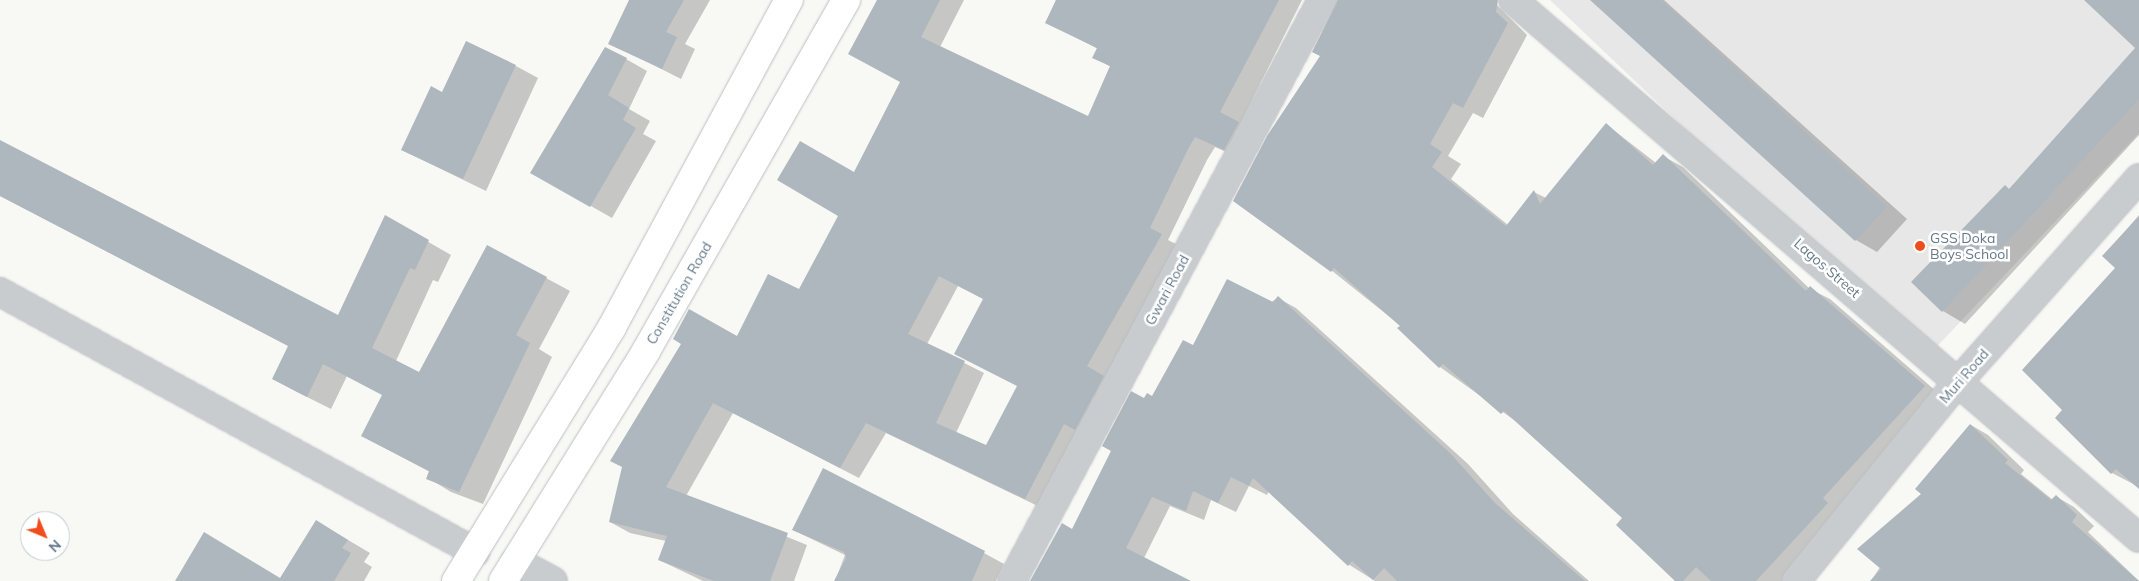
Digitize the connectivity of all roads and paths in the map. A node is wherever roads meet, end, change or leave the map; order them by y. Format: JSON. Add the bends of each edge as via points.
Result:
{"nodes":[{"id":1,"x":789,"y":0,"type":"edge"},
{"id":2,"x":846,"y":0,"type":"edge"},
{"id":3,"x":1322,"y":0,"type":"edge"},
{"id":4,"x":1513,"y":0,"type":"edge"},
{"id":5,"x":2139,"y":178,"type":"edge"},
{"id":6,"x":0,"y":292,"type":"edge"},
{"id":7,"x":1958,"y":382,"type":"junction"},
{"id":8,"x":2139,"y":538,"type":"edge"},
{"id":9,"x":475,"y":552,"type":"junction"},
{"id":10,"x":509,"y":571,"type":"edge"},
{"id":11,"x":456,"y":581,"type":"edge"},
{"id":12,"x":553,"y":581,"type":"edge"},
{"id":13,"x":1012,"y":581,"type":"edge"},
{"id":14,"x":1796,"y":581,"type":"edge"}],
"edges":[{"from":1,"to":9,"type":"main road","via":[[612,328]]},
{"from":2,"to":10,"type":"main road","name":"Constitution Road","via":[[646,351]]},
{"from":3,"to":13,"type":"street","name":"Gwari Road"},
{"from":4,"to":7,"type":"street","name":"Lagos Street"},
{"from":5,"to":7,"type":"street","name":"Muri Road"},
{"from":6,"to":9,"type":"street"},
{"from":7,"to":8,"type":"street","name":"Lagos Street"},
{"from":7,"to":14,"type":"street","name":"Muri Road"},
{"from":9,"to":11,"type":"main road"},
{"from":10,"to":12,"type":"street"}]}
